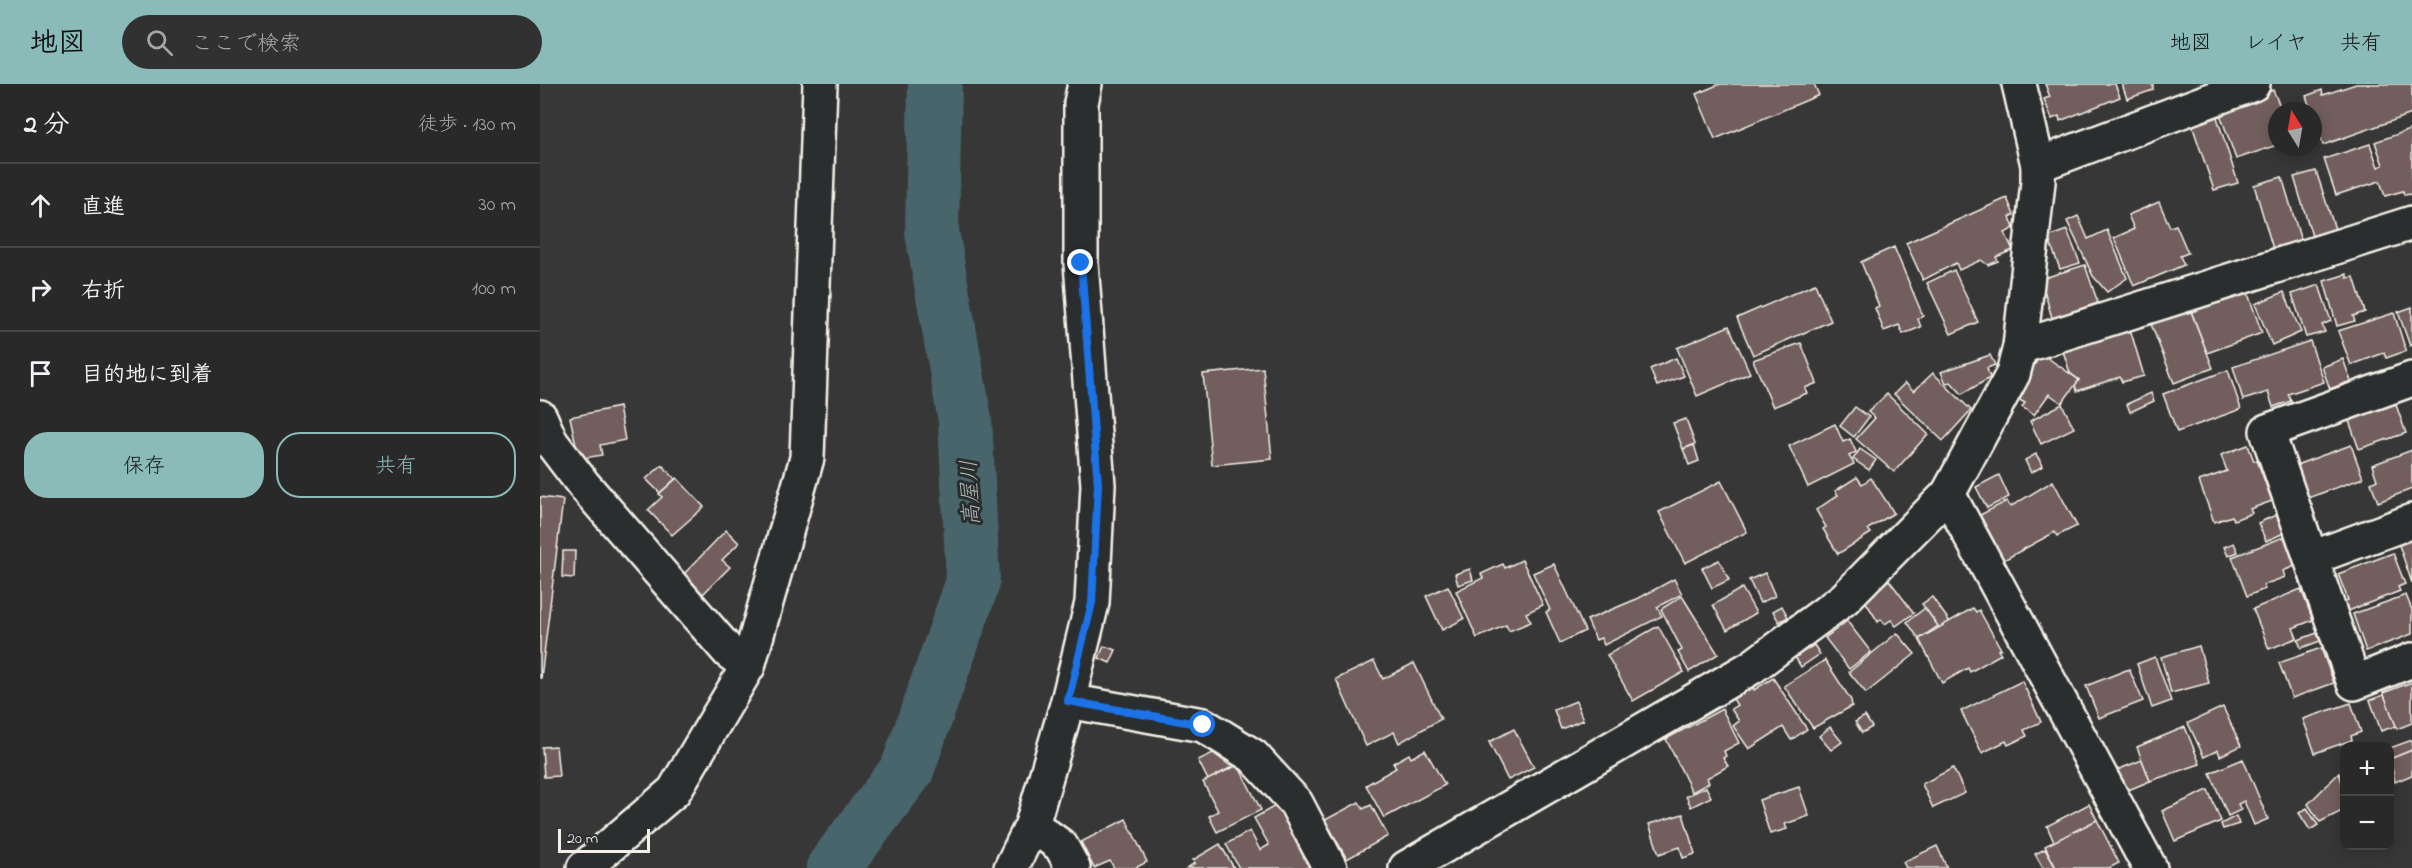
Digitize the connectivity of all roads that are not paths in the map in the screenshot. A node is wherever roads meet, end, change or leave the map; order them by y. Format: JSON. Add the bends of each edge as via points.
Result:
{"nodes":[{"id":1,"x":820,"y":84,"type":"edge"},
{"id":2,"x":1085,"y":84,"type":"edge"},
{"id":3,"x":2019,"y":84,"type":"edge"},
{"id":4,"x":2253,"y":84,"type":"edge"},
{"id":5,"x":2037,"y":165,"type":"junction"},
{"id":6,"x":2412,"y":223,"type":"edge"},
{"id":7,"x":2020,"y":347,"type":"junction"},
{"id":8,"x":2412,"y":379,"type":"edge"},
{"id":9,"x":540,"y":417,"type":"edge"},
{"id":10,"x":1948,"y":494,"type":"junction"},
{"id":11,"x":2412,"y":521,"type":"edge"},
{"id":12,"x":2312,"y":558,"type":"junction"},
{"id":13,"x":2412,"y":660,"type":"edge"},
{"id":14,"x":748,"y":666,"type":"junction"},
{"id":15,"x":1068,"y":701,"type":"junction"},
{"id":16,"x":1032,"y":825,"type":"junction"},
{"id":17,"x":584,"y":868,"type":"edge"},
{"id":18,"x":1011,"y":868,"type":"edge"},
{"id":19,"x":1073,"y":868,"type":"edge"},
{"id":20,"x":1329,"y":868,"type":"edge"},
{"id":21,"x":1406,"y":868,"type":"edge"},
{"id":22,"x":2150,"y":868,"type":"edge"}],
"edges":[{"from":1,"to":14,"type":"street","via":[[807,458]]},
{"from":2,"to":15,"type":"street","via":[[1081,103],[1081,263],[1098,485],[1092,603]]},
{"from":3,"to":5,"type":"street"},
{"from":4,"to":5,"type":"street"},
{"from":5,"to":7,"type":"street"},
{"from":6,"to":7,"type":"street"},
{"from":7,"to":10,"type":"street","via":[[2013,374]]},
{"from":8,"to":12,"type":"street","via":[[2267,431]]},
{"from":9,"to":14,"type":"street","via":[[551,441],[583,484],[729,652]]},
{"from":10,"to":21,"type":"street","via":[[1844,599],[1752,667]]},
{"from":10,"to":22,"type":"street"},
{"from":11,"to":12,"type":"street"},
{"from":12,"to":13,"type":"street","via":[[2354,683]]},
{"from":14,"to":17,"type":"street","via":[[674,791]]},
{"from":15,"to":16,"type":"street"},
{"from":15,"to":20,"type":"street","via":[[1203,725],[1253,756],[1296,803]]},
{"from":16,"to":18,"type":"street"},
{"from":16,"to":19,"type":"street","via":[[1061,846]]}]}
